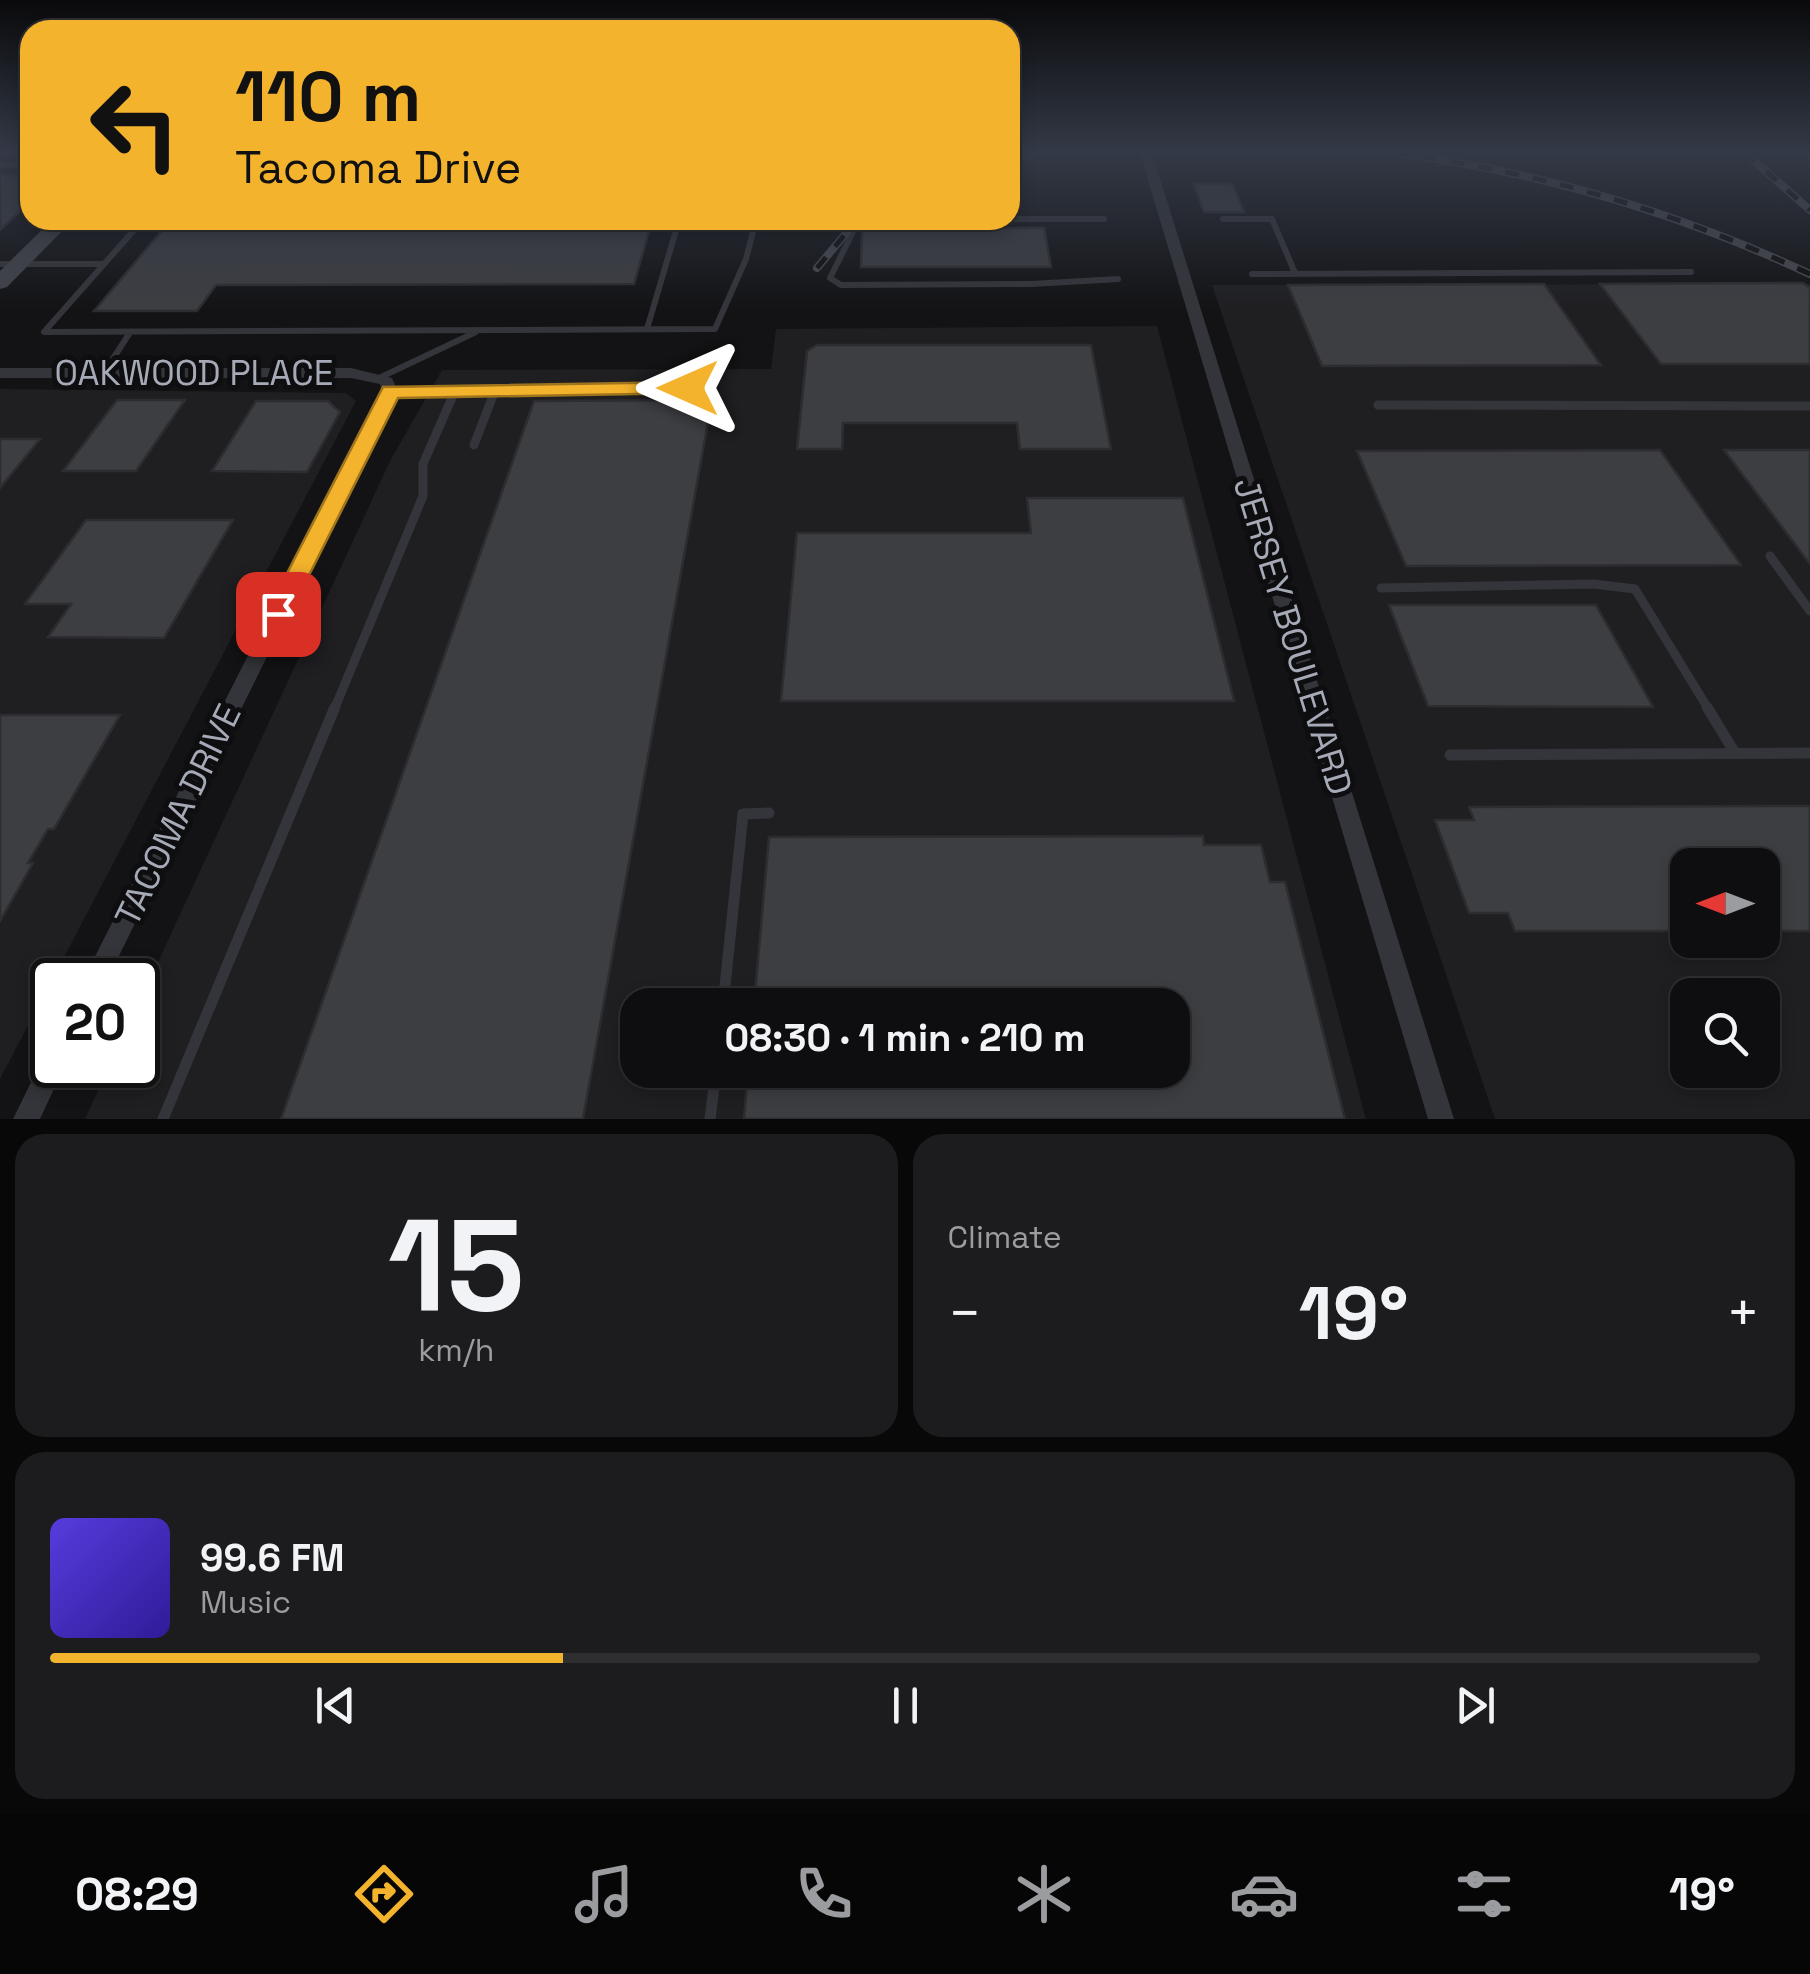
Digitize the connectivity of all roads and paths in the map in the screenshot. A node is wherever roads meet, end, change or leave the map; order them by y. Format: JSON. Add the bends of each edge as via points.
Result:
{"nodes":[{"id":1,"x":1162,"y":205,"type":"edge"},
{"id":2,"x":1020,"y":219,"type":"edge"},
{"id":3,"x":1104,"y":219,"type":"dead end"},
{"id":4,"x":1223,"y":219,"type":"dead end"},
{"id":5,"x":52,"y":230,"type":"edge"},
{"id":6,"x":134,"y":230,"type":"edge"},
{"id":7,"x":677,"y":230,"type":"edge"},
{"id":8,"x":753,"y":230,"type":"edge"},
{"id":9,"x":854,"y":230,"type":"edge"},
{"id":10,"x":10,"y":264,"type":"edge"},
{"id":11,"x":104,"y":264,"type":"junction"},
{"id":12,"x":1560,"y":272,"type":"junction"},
{"id":13,"x":1691,"y":272,"type":"dead end"},
{"id":14,"x":1295,"y":273,"type":"junction"},
{"id":15,"x":1252,"y":274,"type":"dead end"},
{"id":16,"x":1118,"y":279,"type":"dead end"},
{"id":17,"x":1566,"y":280,"type":"dead end"},
{"id":18,"x":0,"y":283,"type":"edge"},
{"id":19,"x":479,"y":330,"type":"junction"},
{"id":20,"x":647,"y":330,"type":"junction"},
{"id":21,"x":129,"y":334,"type":"junction"},
{"id":22,"x":0,"y":372,"type":"edge"},
{"id":23,"x":102,"y":374,"type":"junction"},
{"id":24,"x":386,"y":383,"type":"junction"},
{"id":25,"x":688,"y":388,"type":"dead end"},
{"id":26,"x":496,"y":389,"type":"junction"},
{"id":27,"x":456,"y":390,"type":"junction"},
{"id":28,"x":1378,"y":405,"type":"dead end"},
{"id":29,"x":1810,"y":406,"type":"edge"},
{"id":30,"x":474,"y":446,"type":"dead end"},
{"id":31,"x":1770,"y":556,"type":"dead end"},
{"id":32,"x":1381,"y":588,"type":"dead end"},
{"id":33,"x":1810,"y":611,"type":"edge"},
{"id":34,"x":1735,"y":753,"type":"junction"},
{"id":35,"x":1810,"y":753,"type":"edge"},
{"id":36,"x":1450,"y":756,"type":"dead end"},
{"id":37,"x":770,"y":814,"type":"dead end"},
{"id":38,"x":106,"y":958,"type":"edge"},
{"id":39,"x":724,"y":988,"type":"edge"},
{"id":40,"x":42,"y":1088,"type":"edge"},
{"id":41,"x":714,"y":1088,"type":"edge"},
{"id":42,"x":26,"y":1119,"type":"edge"},
{"id":43,"x":163,"y":1119,"type":"edge"},
{"id":44,"x":710,"y":1119,"type":"edge"},
{"id":45,"x":1441,"y":1119,"type":"edge"}],
"edges":[{"from":1,"to":45,"type":"street","name":"JERSEY BOULEVARD"},
{"from":2,"to":3,"type":"lane"},
{"from":4,"to":14,"type":"lane","via":[[1272,219]]},
{"from":5,"to":10,"type":"main road"},
{"from":6,"to":11,"type":"lane"},
{"from":7,"to":20,"type":"lane"},
{"from":8,"to":20,"type":"lane","via":[[715,329]]},
{"from":9,"to":16,"type":"lane","via":[[830,278],[841,285]]},
{"from":10,"to":11,"type":"lane"},
{"from":10,"to":18,"type":"main road"},
{"from":11,"to":21,"type":"lane","via":[[44,332]]},
{"from":12,"to":13,"type":"lane"},
{"from":12,"to":14,"type":"lane"},
{"from":12,"to":17,"type":"lane"},
{"from":14,"to":15,"type":"lane"},
{"from":19,"to":20,"type":"lane"},
{"from":19,"to":21,"type":"lane"},
{"from":19,"to":24,"type":"lane"},
{"from":21,"to":23,"type":"lane"},
{"from":22,"to":23,"type":"street","name":"OAKWOOD PLACE"},
{"from":23,"to":24,"type":"street","name":"OAKWOOD PLACE","via":[[352,373]]},
{"from":24,"to":27,"type":"lane"},
{"from":24,"to":38,"type":"street","name":"TACOMA DRIVE","via":[[387,404]]},
{"from":25,"to":26,"type":"lane"},
{"from":26,"to":27,"type":"lane"},
{"from":26,"to":30,"type":"lane"},
{"from":27,"to":43,"type":"lane","via":[[423,464],[423,496]]},
{"from":28,"to":29,"type":"lane"},
{"from":31,"to":33,"type":"lane"},
{"from":32,"to":34,"type":"lane","via":[[1594,584],[1635,590]]},
{"from":34,"to":35,"type":"lane"},
{"from":34,"to":36,"type":"lane"},
{"from":37,"to":39,"type":"lane","via":[[743,814]]},
{"from":40,"to":42,"type":"street"},
{"from":41,"to":44,"type":"lane"}]}
